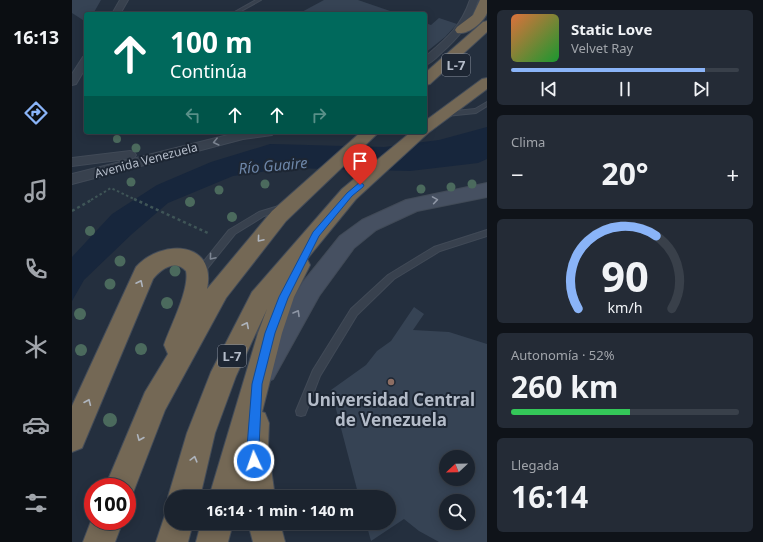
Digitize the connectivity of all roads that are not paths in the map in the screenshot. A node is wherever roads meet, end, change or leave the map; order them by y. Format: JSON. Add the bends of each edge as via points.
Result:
{"nodes":[{"id":1,"x":124,"y":0,"type":"edge"},
{"id":2,"x":259,"y":0,"type":"edge"},
{"id":3,"x":474,"y":0,"type":"edge"},
{"id":4,"x":486,"y":0,"type":"edge"},
{"id":5,"x":117,"y":12,"type":"edge"},
{"id":6,"x":237,"y":12,"type":"edge"},
{"id":7,"x":487,"y":25,"type":"edge"},
{"id":8,"x":460,"y":31,"type":"junction"},
{"id":9,"x":487,"y":41,"type":"edge"},
{"id":10,"x":427,"y":60,"type":"edge"},
{"id":11,"x":84,"y":62,"type":"edge"},
{"id":12,"x":427,"y":79,"type":"edge"},
{"id":13,"x":72,"y":82,"type":"edge"},
{"id":14,"x":487,"y":82,"type":"edge"},
{"id":15,"x":427,"y":87,"type":"edge"},
{"id":16,"x":487,"y":104,"type":"edge"},
{"id":17,"x":445,"y":114,"type":"junction"},
{"id":18,"x":427,"y":127,"type":"edge"},
{"id":19,"x":239,"y":134,"type":"edge"},
{"id":20,"x":369,"y":134,"type":"edge"},
{"id":21,"x":418,"y":134,"type":"edge"},
{"id":22,"x":158,"y":156,"type":"junction"},
{"id":23,"x":72,"y":162,"type":"edge"},
{"id":24,"x":72,"y":179,"type":"edge"},
{"id":25,"x":487,"y":190,"type":"edge"},
{"id":26,"x":289,"y":207,"type":"junction"},
{"id":27,"x":487,"y":233,"type":"edge"},
{"id":28,"x":316,"y":234,"type":"junction"},
{"id":29,"x":198,"y":274,"type":"junction"},
{"id":30,"x":257,"y":384,"type":"junction"},
{"id":31,"x":155,"y":402,"type":"junction"},
{"id":32,"x":300,"y":411,"type":"dead end"},
{"id":33,"x":72,"y":438,"type":"edge"},
{"id":34,"x":124,"y":478,"type":"edge"},
{"id":35,"x":186,"y":490,"type":"edge"},
{"id":36,"x":226,"y":490,"type":"edge"},
{"id":37,"x":258,"y":490,"type":"edge"},
{"id":38,"x":104,"y":530,"type":"edge"},
{"id":39,"x":175,"y":530,"type":"edge"},
{"id":40,"x":215,"y":530,"type":"edge"},
{"id":41,"x":266,"y":530,"type":"edge"},
{"id":42,"x":99,"y":542,"type":"edge"},
{"id":43,"x":172,"y":542,"type":"edge"},
{"id":44,"x":212,"y":542,"type":"edge"},
{"id":45,"x":269,"y":542,"type":"edge"}],
"edges":[{"from":1,"to":5,"type":"street"},
{"from":2,"to":6,"type":"lane"},
{"from":3,"to":8,"type":"street","via":[[468,19]]},
{"from":4,"to":8,"type":"highway","via":[[475,20],[469,27]]},
{"from":7,"to":12,"type":"highway"},
{"from":8,"to":10,"type":"street"},
{"from":9,"to":15,"type":"highway","number":"L-7"},
{"from":11,"to":13,"type":"street"},
{"from":14,"to":17,"type":"highway","number":"L-7"},
{"from":16,"to":17,"type":"lane","via":[[476,111]]},
{"from":17,"to":18,"type":"highway","number":"L-7"},
{"from":19,"to":22,"type":"street","name":"Avenida Venezuela","one_way":true},
{"from":20,"to":26,"type":"highway"},
{"from":21,"to":28,"type":"highway","number":"L-7","via":[[349,194]]},
{"from":22,"to":23,"type":"street","via":[[131,155]]},
{"from":22,"to":24,"type":"street","name":"Avenida Venezuela"},
{"from":30,"to":25,"type":"main road","one_way":true,"via":[[311,289],[347,242],[368,225],[413,205]]},
{"from":26,"to":29,"type":"lane","one_way":true,"via":[[262,214],[232,232]]},
{"from":26,"to":31,"type":"highway","one_way":true,"via":[[218,291]]},
{"from":27,"to":32,"type":"lane","via":[[437,249],[391,276],[354,312],[316,373]]},
{"from":28,"to":30,"type":"highway","via":[[283,297],[270,333]]},
{"from":35,"to":28,"type":"highway","number":"L-7","one_way":true,"via":[[201,434],[224,372],[245,328],[260,299]]},
{"from":29,"to":31,"type":"highway"},
{"from":33,"to":29,"type":"highway","one_way":true,"via":[[144,274],[150,266],[174,256],[190,260]]},
{"from":30,"to":36,"type":"highway"},
{"from":30,"to":37,"type":"highway","via":[[253,447]]},
{"from":31,"to":34,"type":"highway","one_way":true},
{"from":38,"to":42,"type":"highway"},
{"from":39,"to":43,"type":"highway"},
{"from":40,"to":44,"type":"highway"},
{"from":41,"to":45,"type":"highway"}]}
